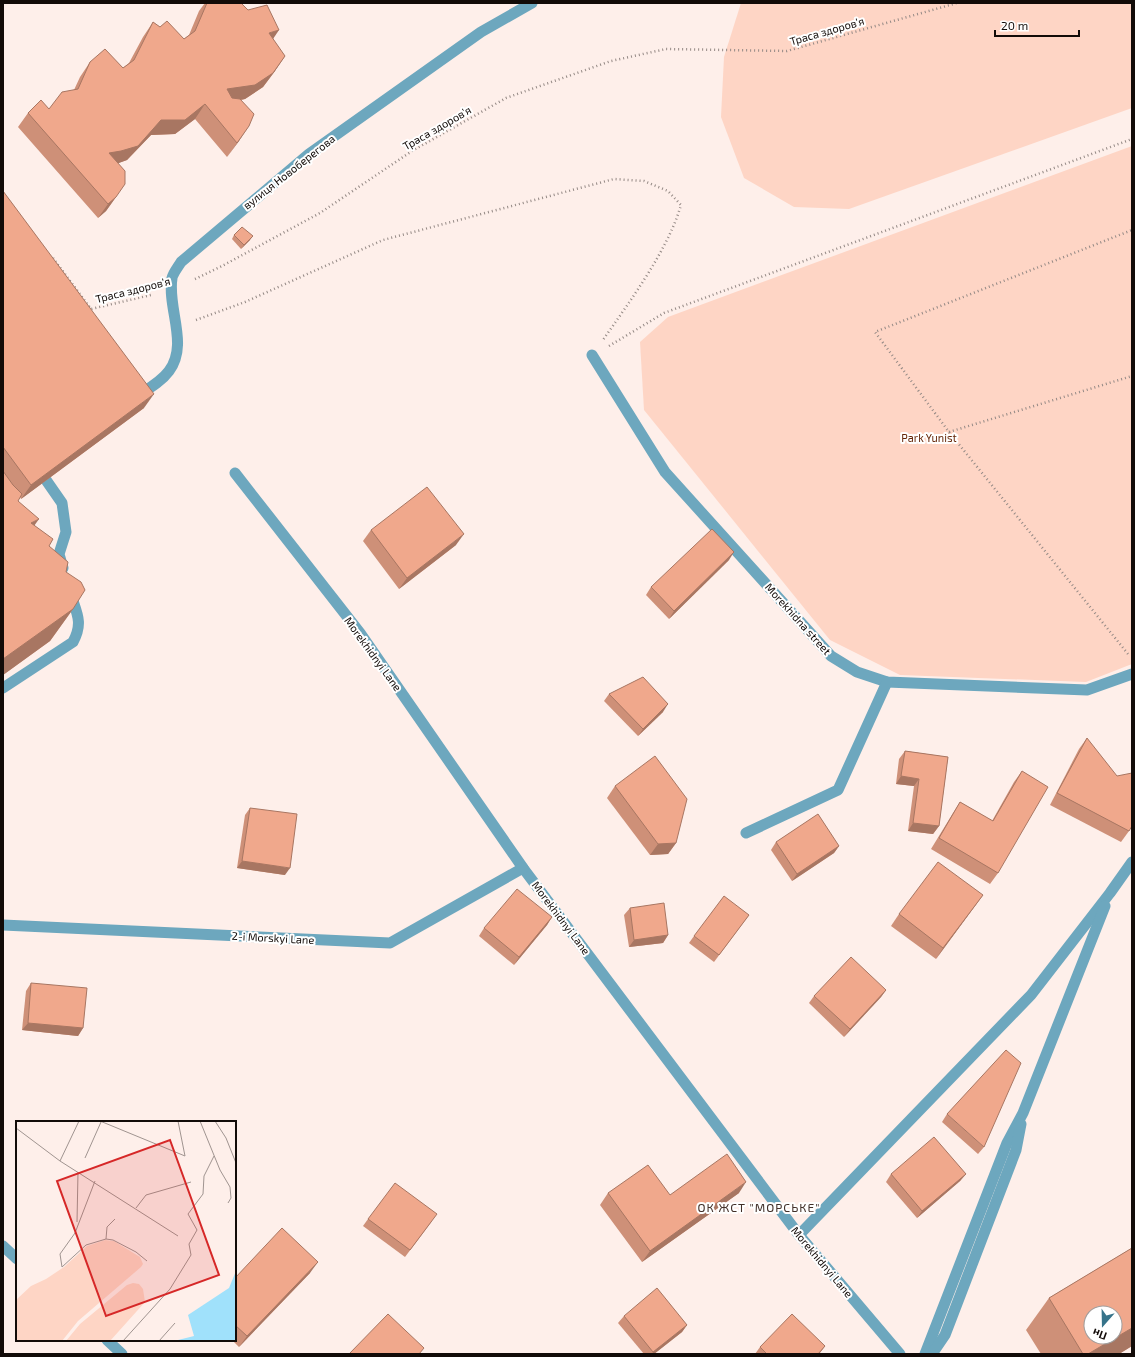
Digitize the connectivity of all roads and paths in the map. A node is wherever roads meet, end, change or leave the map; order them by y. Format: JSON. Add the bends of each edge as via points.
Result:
{"nodes":[{"id":1,"x":532,"y":3,"type":"edge"},
{"id":2,"x":957,"y":3,"type":"edge"},
{"id":3,"x":1132,"y":139,"type":"edge"},
{"id":4,"x":1132,"y":230,"type":"edge"},
{"id":5,"x":49,"y":253,"type":"edge"},
{"id":6,"x":171,"y":290,"type":"junction"},
{"id":7,"x":175,"y":324,"type":"junction"},
{"id":8,"x":592,"y":355,"type":"junction"},
{"id":9,"x":1132,"y":376,"type":"edge"},
{"id":10,"x":133,"y":400,"type":"edge"},
{"id":11,"x":949,"y":432,"type":"junction"},
{"id":12,"x":235,"y":473,"type":"dead end"},
{"id":13,"x":47,"y":475,"type":"edge"},
{"id":14,"x":1132,"y":659,"type":"edge"},
{"id":15,"x":1132,"y":674,"type":"edge"},
{"id":16,"x":887,"y":682,"type":"junction"},
{"id":17,"x":3,"y":688,"type":"edge"},
{"id":18,"x":746,"y":833,"type":"dead end"},
{"id":19,"x":1132,"y":862,"type":"edge"},
{"id":20,"x":524,"y":868,"type":"junction"},
{"id":21,"x":1110,"y":893,"type":"junction"},
{"id":22,"x":3,"y":925,"type":"edge"},
{"id":23,"x":1023,"y":1113,"type":"junction"},
{"id":24,"x":798,"y":1235,"type":"junction"},
{"id":25,"x":3,"y":1246,"type":"edge"},
{"id":26,"x":16,"y":1258,"type":"edge"},
{"id":27,"x":108,"y":1341,"type":"edge"},
{"id":28,"x":122,"y":1354,"type":"edge"},
{"id":29,"x":900,"y":1354,"type":"edge"},
{"id":30,"x":925,"y":1354,"type":"edge"},
{"id":31,"x":932,"y":1354,"type":"edge"}],
"edges":[{"from":1,"to":6,"type":"street","name":"вулиця Новоберегова","via":[[481,32],[308,154],[181,262],[173,276]]},
{"from":2,"to":6,"type":"path","name":"Траса здоров’я","via":[[787,51],[659,50],[612,61],[506,98],[412,151],[320,213],[222,266]]},
{"from":3,"to":8,"type":"path","via":[[664,313]]},
{"from":4,"to":11,"type":"path","via":[[875,332]]},
{"from":5,"to":6,"type":"path","name":"Траса здоров’я","via":[[91,309]]},
{"from":6,"to":7,"type":"street","name":"вулиця Новоберегова"},
{"from":7,"to":8,"type":"path","via":[[245,302],[383,240],[614,179],[644,181],[668,191],[681,205],[675,225],[634,297]]},
{"from":7,"to":10,"type":"street","name":"вулиця Новоберегова","via":[[178,343],[176,360],[156,384]]},
{"from":8,"to":16,"type":"street","name":"Morekhidna street","via":[[665,472],[831,656],[857,672]]},
{"from":9,"to":11,"type":"path"},
{"from":11,"to":14,"type":"path"},
{"from":12,"to":20,"type":"street","name":"Morekhidnyi Lane","via":[[360,634]]},
{"from":13,"to":17,"type":"street","via":[[62,503],[66,532],[59,554],[79,620],[79,632],[73,642]]},
{"from":15,"to":16,"type":"street","name":"Morekhidna street","via":[[1087,690]]},
{"from":16,"to":18,"type":"street","via":[[838,790]]},
{"from":19,"to":21,"type":"street"},
{"from":20,"to":22,"type":"street","name":"2-i Morskyi Lane","via":[[390,943]]},
{"from":20,"to":24,"type":"street","name":"Morekhidnyi Lane"},
{"from":21,"to":23,"type":"street"},
{"from":21,"to":24,"type":"street","via":[[1031,995]]},
{"from":23,"to":30,"type":"street","via":[[1007,1143]]},
{"from":23,"to":31,"type":"street","via":[[1016,1150],[945,1335]]},
{"from":24,"to":29,"type":"street","name":"Morekhidnyi Lane"},
{"from":25,"to":26,"type":"street"},
{"from":27,"to":28,"type":"street"}]}
